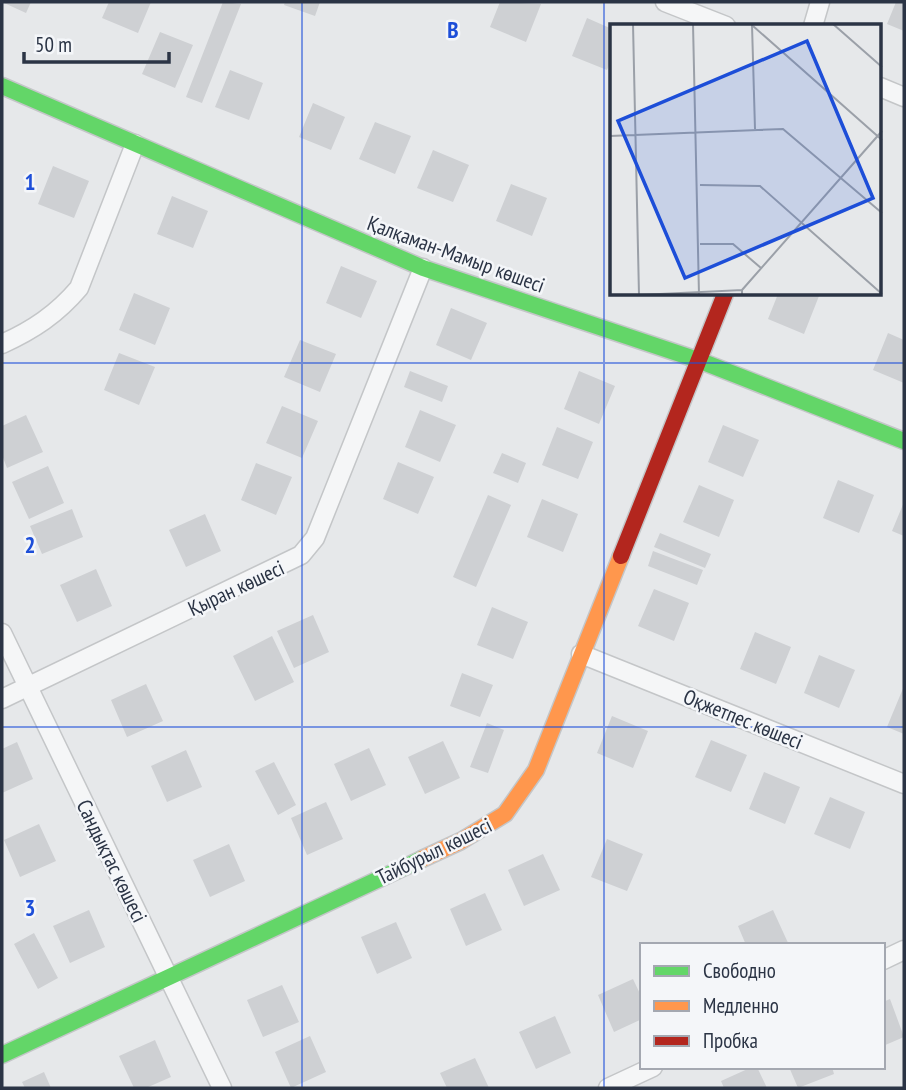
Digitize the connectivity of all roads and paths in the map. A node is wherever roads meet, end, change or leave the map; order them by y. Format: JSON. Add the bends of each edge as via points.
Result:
{"nodes":[{"id":1,"x":665,"y":2,"type":"edge"},
{"id":2,"x":820,"y":2,"type":"edge"},
{"id":3,"x":721,"y":24,"type":"edge"},
{"id":4,"x":814,"y":24,"type":"edge"},
{"id":5,"x":2,"y":86,"type":"edge"},
{"id":6,"x":881,"y":88,"type":"edge"},
{"id":7,"x":904,"y":97,"type":"edge"},
{"id":8,"x":135,"y":144,"type":"junction"},
{"id":9,"x":423,"y":268,"type":"junction"},
{"id":10,"x":724,"y":296,"type":"edge"},
{"id":11,"x":2,"y":344,"type":"edge"},
{"id":12,"x":698,"y":360,"type":"junction"},
{"id":13,"x":904,"y":441,"type":"edge"},
{"id":14,"x":2,"y":633,"type":"edge"},
{"id":15,"x":581,"y":654,"type":"junction"},
{"id":16,"x":27,"y":687,"type":"junction"},
{"id":17,"x":2,"y":699,"type":"edge"},
{"id":18,"x":904,"y":784,"type":"edge"},
{"id":19,"x":904,"y":950,"type":"edge"},
{"id":20,"x":885,"y":959,"type":"edge"},
{"id":21,"x":168,"y":976,"type":"junction"},
{"id":22,"x":2,"y":1055,"type":"edge"},
{"id":23,"x":649,"y":1069,"type":"edge"},
{"id":24,"x":222,"y":1088,"type":"edge"},
{"id":25,"x":608,"y":1088,"type":"edge"}],
"edges":[{"from":1,"to":3,"type":"street"},
{"from":2,"to":4,"type":"street"},
{"from":5,"to":8,"type":"street","name":"Қалқаман-Мамыр көшесі"},
{"from":6,"to":7,"type":"street"},
{"from":8,"to":9,"type":"street","name":"Қалқаман-Мамыр көшесі"},
{"from":8,"to":11,"type":"street","via":[[79,288],[31,331]]},
{"from":9,"to":12,"type":"street","name":"Қалқаман-Мамыр көшесі"},
{"from":9,"to":16,"type":"street","name":"Қыран көшесі","via":[[315,538],[301,555]]},
{"from":10,"to":12,"type":"street","name":"Тайбурыл көшесі"},
{"from":12,"to":13,"type":"street","name":"Қалқаман-Мамыр көшесі"},
{"from":12,"to":15,"type":"street","name":"Тайбурыл көшесі"},
{"from":14,"to":16,"type":"street","name":"Сандықтас көшесі"},
{"from":15,"to":18,"type":"street","name":"Оқжетпес көшесі"},
{"from":15,"to":21,"type":"street","name":"Тайбурыл көшесі","via":[[536,770],[505,814],[461,841]]},
{"from":16,"to":17,"type":"street","name":"Қыран көшесі"},
{"from":16,"to":21,"type":"street","name":"Сандықтас көшесі"},
{"from":19,"to":20,"type":"street"},
{"from":21,"to":22,"type":"street","name":"Тайбурыл көшесі"},
{"from":21,"to":24,"type":"street","name":"Сандықтас көшесі"},
{"from":23,"to":25,"type":"street"}]}
